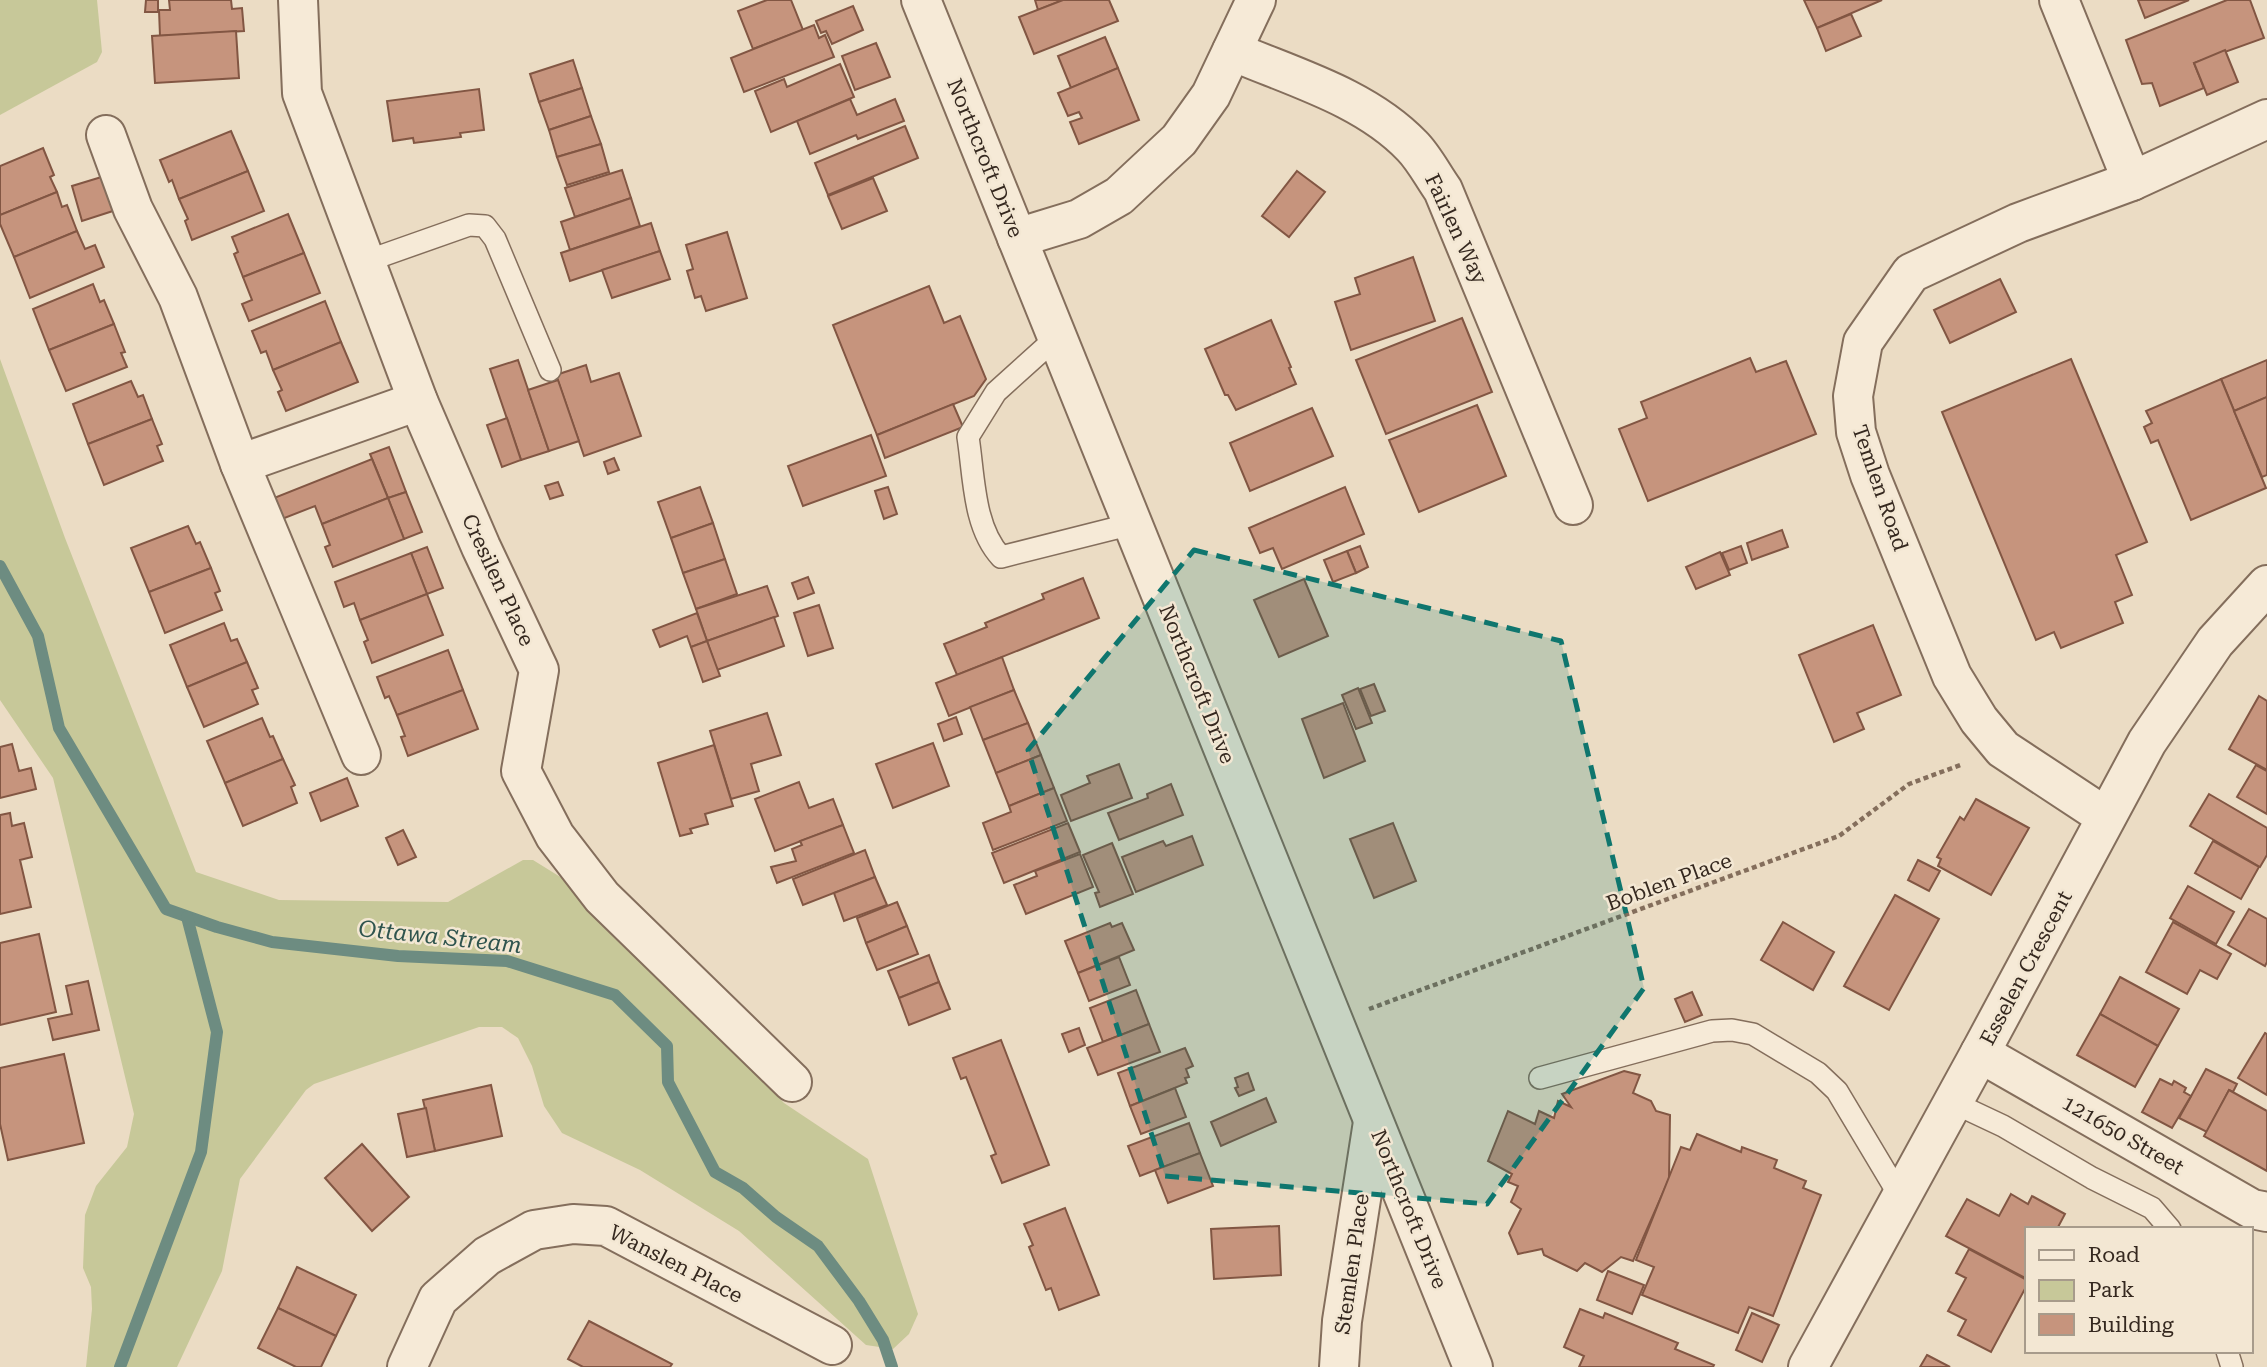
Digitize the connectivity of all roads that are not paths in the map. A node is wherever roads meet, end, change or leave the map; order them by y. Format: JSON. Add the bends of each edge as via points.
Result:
{"nodes":[{"id":1,"x":298,"y":0,"type":"edge"},
{"id":2,"x":921,"y":0,"type":"edge"},
{"id":3,"x":1256,"y":0,"type":"edge"},
{"id":4,"x":2059,"y":0,"type":"edge"},
{"id":5,"x":1232,"y":51,"type":"junction"},
{"id":6,"x":2267,"y":119,"type":"edge"},
{"id":7,"x":106,"y":135,"type":"dead end"},
{"id":8,"x":2132,"y":181,"type":"junction"},
{"id":9,"x":1017,"y":238,"type":"junction"},
{"id":10,"x":367,"y":261,"type":"junction"},
{"id":11,"x":1057,"y":337,"type":"junction"},
{"id":12,"x":550,"y":370,"type":"dead end"},
{"id":13,"x":418,"y":401,"type":"junction"},
{"id":14,"x":240,"y":464,"type":"junction"},
{"id":15,"x":1573,"y":505,"type":"dead end"},
{"id":16,"x":1132,"y":524,"type":"junction"},
{"id":17,"x":2267,"y":585,"type":"edge"},
{"id":18,"x":360,"y":755,"type":"dead end"},
{"id":19,"x":2106,"y":817,"type":"junction"},
{"id":20,"x":1980,"y":1053,"type":"junction"},
{"id":21,"x":1540,"y":1078,"type":"dead end"},
{"id":22,"x":792,"y":1083,"type":"dead end"},
{"id":23,"x":1952,"y":1102,"type":"junction"},
{"id":24,"x":1373,"y":1120,"type":"junction"},
{"id":25,"x":1901,"y":1198,"type":"junction"},
{"id":26,"x":2267,"y":1212,"type":"edge"},
{"id":27,"x":2167,"y":1227,"type":"edge"},
{"id":28,"x":832,"y":1345,"type":"dead end"},
{"id":29,"x":408,"y":1367,"type":"edge"},
{"id":30,"x":1339,"y":1367,"type":"edge"},
{"id":31,"x":1473,"y":1367,"type":"edge"},
{"id":32,"x":1808,"y":1367,"type":"edge"}],
"edges":[{"from":1,"to":10,"type":"street","name":"Cresilen Place","via":[[302,93]]},
{"from":2,"to":9,"type":"street","name":"Northcroft Drive"},
{"from":3,"to":5,"type":"street"},
{"from":4,"to":8,"type":"street"},
{"from":5,"to":9,"type":"street","via":[[1211,95],[1179,140],[1119,195],[1079,219]]},
{"from":5,"to":15,"type":"street","name":"Fairlen Way","via":[[1379,117],[1414,147],[1443,190]]},
{"from":6,"to":8,"type":"street","name":"Temlen Road"},
{"from":7,"to":14,"type":"street","via":[[133,209],[178,296]]},
{"from":8,"to":19,"type":"street","name":"Temlen Road","via":[[2018,223],[1910,273],[1863,342],[1853,396],[1856,432],[1870,475],[1952,676],[2003,749]]},
{"from":9,"to":11,"type":"street","name":"Northcroft Drive"},
{"from":10,"to":12,"type":"lane","via":[[469,225],[485,226],[495,239]]},
{"from":10,"to":13,"type":"street","name":"Cresilen Place"},
{"from":11,"to":16,"type":"street","name":"Northcroft Drive"},
{"from":11,"to":16,"type":"lane","via":[[996,392],[968,437],[981,518],[992,547],[1001,557]]},
{"from":13,"to":14,"type":"street"},
{"from":13,"to":22,"type":"street","name":"Cresilen Place","via":[[540,670],[521,771],[555,836],[602,897]]},
{"from":14,"to":18,"type":"street"},
{"from":16,"to":24,"type":"street","name":"Northcroft Drive"},
{"from":17,"to":19,"type":"street","name":"Esselen Crescent","via":[[2207,653],[2147,742]]},
{"from":19,"to":20,"type":"street","name":"Esselen Crescent"},
{"from":20,"to":23,"type":"street","name":"Esselen Crescent"},
{"from":20,"to":26,"type":"street","name":"121650 Street","via":[[2252,1209]]},
{"from":21,"to":25,"type":"lane","via":[[1712,1031],[1752,1034],[1818,1073],[1837,1091]]},
{"from":23,"to":25,"type":"street","name":"Esselen Crescent"},
{"from":23,"to":27,"type":"lane","via":[[2152,1208]]},
{"from":24,"to":30,"type":"street","name":"Stemlen Place"},
{"from":24,"to":31,"type":"street","name":"Northcroft Drive"},
{"from":25,"to":32,"type":"street","name":"Esselen Crescent"},
{"from":28,"to":29,"type":"street","name":"Wanslen Place","via":[[606,1226],[573,1224],[534,1230],[487,1256],[438,1300]]}]}
